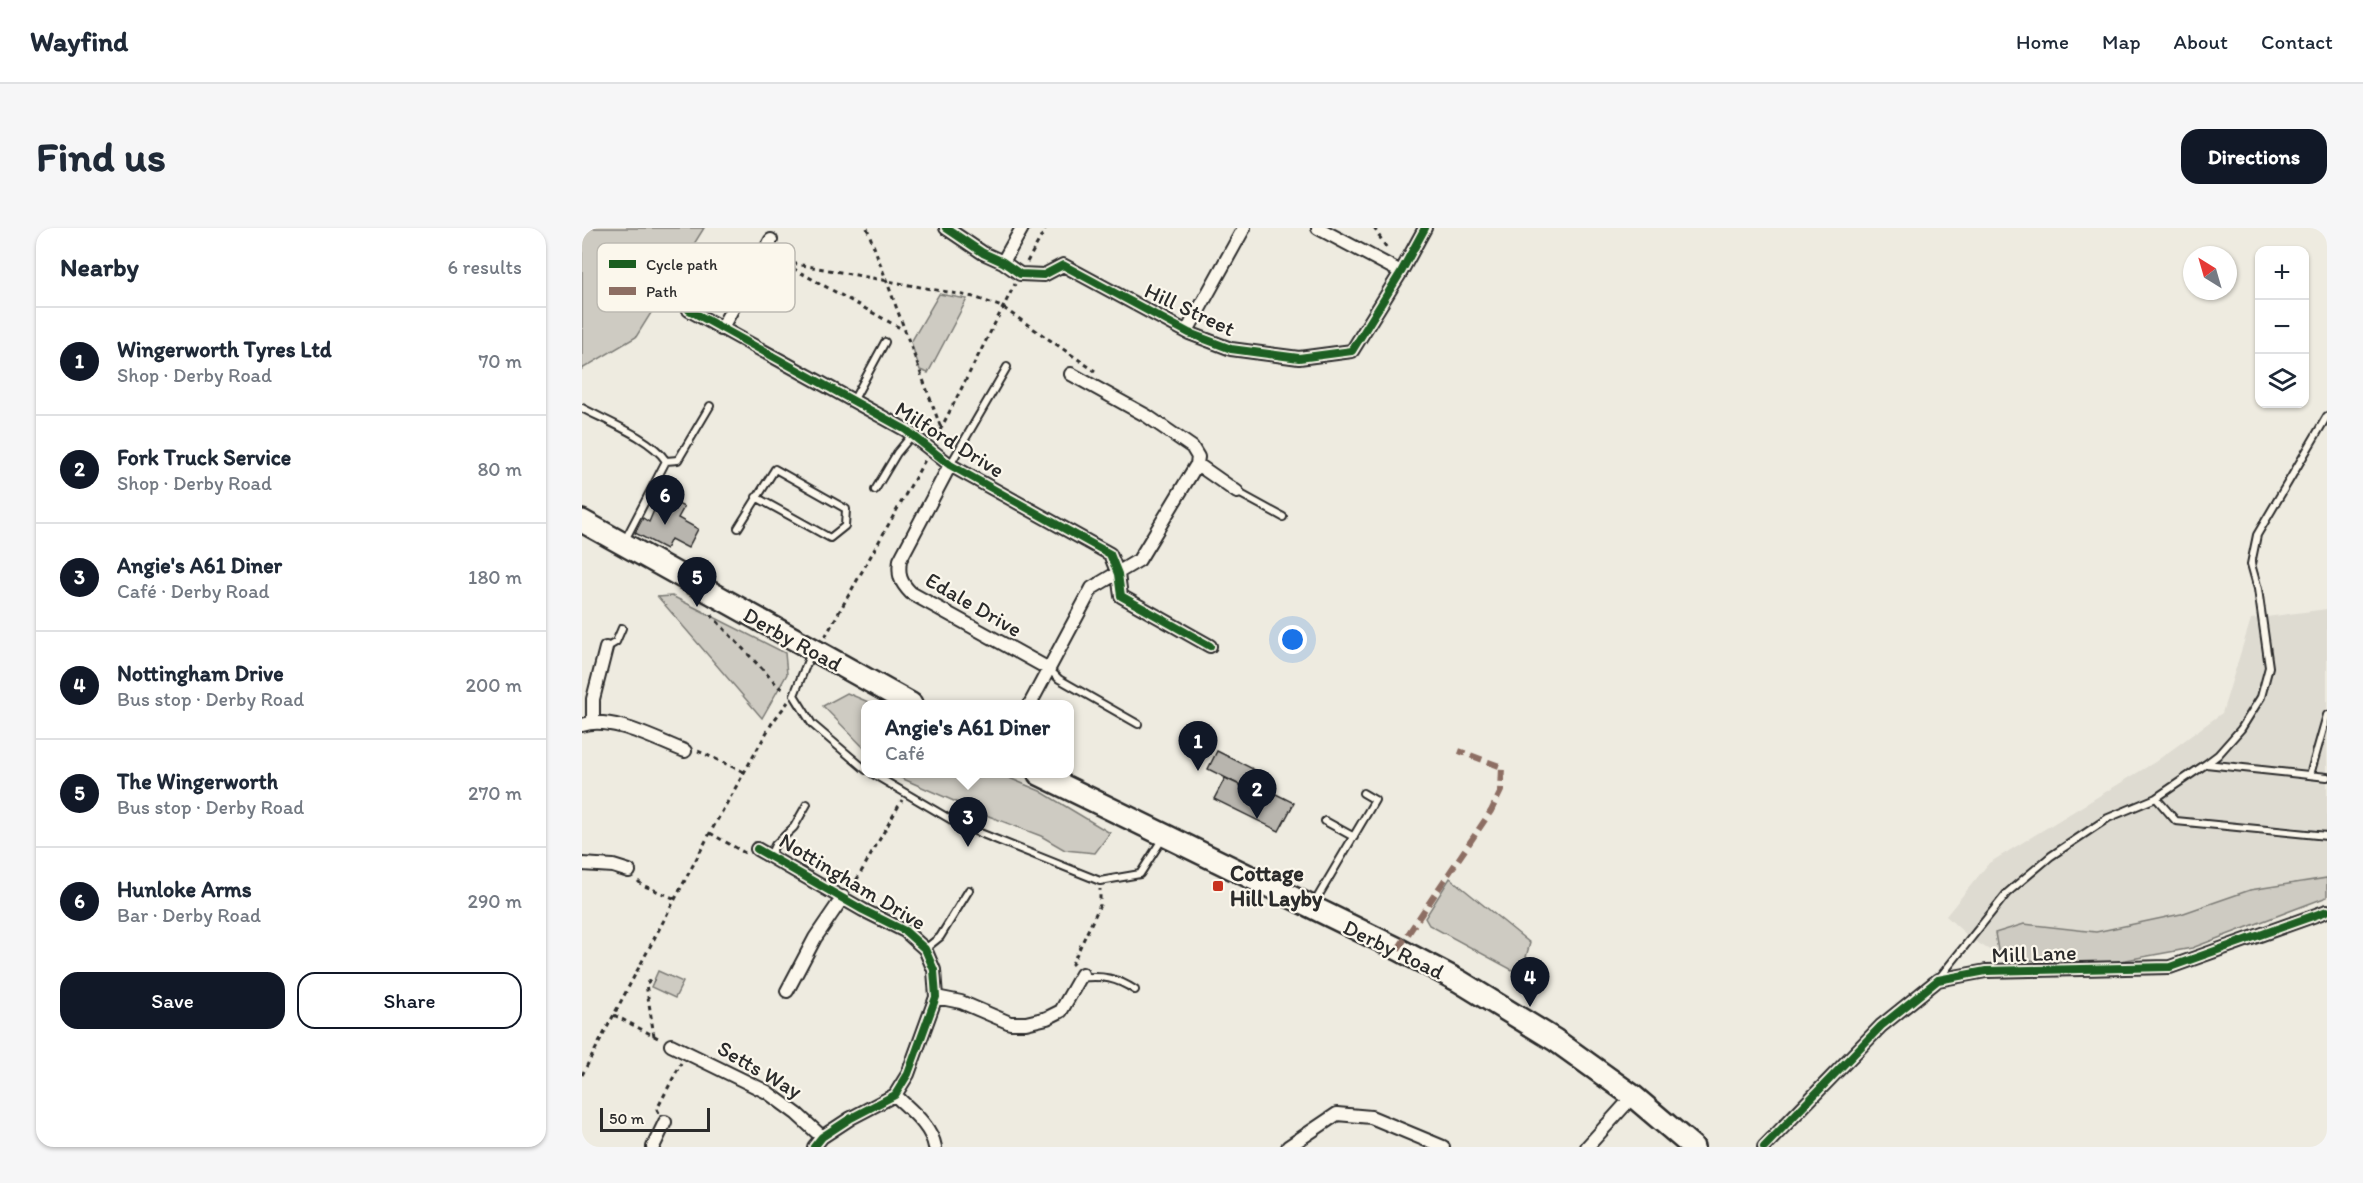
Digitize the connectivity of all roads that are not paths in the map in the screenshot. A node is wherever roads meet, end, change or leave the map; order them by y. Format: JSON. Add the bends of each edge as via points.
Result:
{"nodes":[{"id":1,"x":946,"y":228,"type":"edge"},
{"id":2,"x":1022,"y":228,"type":"edge"},
{"id":3,"x":1244,"y":228,"type":"edge"},
{"id":4,"x":1318,"y":228,"type":"edge"},
{"id":5,"x":1425,"y":228,"type":"edge"},
{"id":6,"x":771,"y":240,"type":"dead end"},
{"id":7,"x":769,"y":243,"type":"edge"},
{"id":8,"x":1003,"y":262,"type":"junction"},
{"id":9,"x":1401,"y":272,"type":"junction"},
{"id":10,"x":692,"y":312,"type":"edge"},
{"id":11,"x":731,"y":312,"type":"edge"},
{"id":12,"x":721,"y":329,"type":"junction"},
{"id":13,"x":1187,"y":331,"type":"junction"},
{"id":14,"x":885,"y":342,"type":"dead end"},
{"id":15,"x":1007,"y":367,"type":"dead end"},
{"id":16,"x":1071,"y":374,"type":"dead end"},
{"id":17,"x":852,"y":401,"type":"junction"},
{"id":18,"x":710,"y":406,"type":"dead end"},
{"id":19,"x":582,"y":408,"type":"edge"},
{"id":20,"x":2327,"y":416,"type":"edge"},
{"id":21,"x":912,"y":435,"type":"junction"},
{"id":22,"x":666,"y":461,"type":"junction"},
{"id":23,"x":1197,"y":464,"type":"junction"},
{"id":24,"x":950,"y":465,"type":"junction"},
{"id":25,"x":875,"y":490,"type":"dead end"},
{"id":26,"x":1238,"y":492,"type":"joint"},
{"id":27,"x":756,"y":497,"type":"junction"},
{"id":28,"x":1283,"y":517,"type":"dead end"},
{"id":29,"x":582,"y":521,"type":"edge"},
{"id":30,"x":738,"y":528,"type":"dead end"},
{"id":31,"x":623,"y":544,"type":"junction"},
{"id":32,"x":1118,"y":574,"type":"junction"},
{"id":33,"x":622,"y":628,"type":"dead end"},
{"id":34,"x":1210,"y":646,"type":"dead end"},
{"id":35,"x":606,"y":648,"type":"joint"},
{"id":36,"x":812,"y":649,"type":"junction"},
{"id":37,"x":1049,"y":669,"type":"junction"},
{"id":38,"x":902,"y":700,"type":"edge"},
{"id":39,"x":1033,"y":700,"type":"edge"},
{"id":40,"x":2327,"y":715,"type":"edge"},
{"id":41,"x":587,"y":723,"type":"edge"},
{"id":42,"x":1138,"y":724,"type":"dead end"},
{"id":43,"x":685,"y":751,"type":"road end"},
{"id":44,"x":2206,"y":764,"type":"junction"},
{"id":45,"x":861,"y":766,"type":"edge"},
{"id":46,"x":2310,"y":775,"type":"junction"},
{"id":47,"x":2327,"y":777,"type":"edge"},
{"id":48,"x":880,"y":778,"type":"edge"},
{"id":49,"x":1047,"y":778,"type":"edge"},
{"id":50,"x":1363,"y":793,"type":"dead end"},
{"id":51,"x":2156,"y":798,"type":"junction"},
{"id":52,"x":807,"y":804,"type":"dead end"},
{"id":53,"x":1325,"y":821,"type":"dead end"},
{"id":54,"x":1164,"y":836,"type":"junction"},
{"id":55,"x":2327,"y":836,"type":"edge"},
{"id":56,"x":1354,"y":837,"type":"junction"},
{"id":57,"x":757,"y":849,"type":"road end"},
{"id":58,"x":770,"y":856,"type":"junction"},
{"id":59,"x":582,"y":864,"type":"edge"},
{"id":60,"x":629,"y":871,"type":"dead end"},
{"id":61,"x":969,"y":890,"type":"dead end"},
{"id":62,"x":844,"y":898,"type":"junction"},
{"id":63,"x":1311,"y":908,"type":"junction"},
{"id":64,"x":2327,"y":911,"type":"edge"},
{"id":65,"x":925,"y":949,"type":"junction"},
{"id":66,"x":1081,"y":976,"type":"joint"},
{"id":67,"x":1938,"y":980,"type":"junction"},
{"id":68,"x":1136,"y":990,"type":"dead end"},
{"id":69,"x":787,"y":991,"type":"dead end"},
{"id":70,"x":936,"y":997,"type":"junction"},
{"id":71,"x":671,"y":1045,"type":"road end"},
{"id":72,"x":895,"y":1095,"type":"junction"},
{"id":73,"x":1633,"y":1096,"type":"junction"},
{"id":74,"x":665,"y":1122,"type":"road end"},
{"id":75,"x":822,"y":1137,"type":"junction"},
{"id":76,"x":653,"y":1147,"type":"edge"},
{"id":77,"x":814,"y":1147,"type":"edge"},
{"id":78,"x":935,"y":1147,"type":"edge"},
{"id":79,"x":1288,"y":1147,"type":"edge"},
{"id":80,"x":1443,"y":1147,"type":"edge"},
{"id":81,"x":1587,"y":1147,"type":"edge"},
{"id":82,"x":1693,"y":1147,"type":"edge"},
{"id":83,"x":1764,"y":1147,"type":"edge"}],
"edges":[{"from":1,"to":8,"type":"street","name":"Hill Street"},
{"from":2,"to":8,"type":"street"},
{"from":3,"to":13,"type":"street"},
{"from":4,"to":9,"type":"street"},
{"from":5,"to":9,"type":"street","name":"Hill Street"},
{"from":6,"to":7,"type":"street"},
{"from":8,"to":13,"type":"street","name":"Hill Street","via":[[1020,274],[1044,274],[1063,265]]},
{"from":9,"to":13,"type":"street","name":"Hill Street","via":[[1352,351],[1299,358],[1231,350]]},
{"from":10,"to":12,"type":"street","name":"Milford Drive"},
{"from":11,"to":12,"type":"street"},
{"from":12,"to":17,"type":"street","name":"Milford Drive"},
{"from":14,"to":17,"type":"lane"},
{"from":15,"to":24,"type":"lane"},
{"from":16,"to":23,"type":"street","via":[[1147,416],[1192,447]]},
{"from":17,"to":21,"type":"street","name":"Milford Drive"},
{"from":18,"to":22,"type":"lane","via":[[678,460]]},
{"from":19,"to":22,"type":"lane","via":[[648,443]]},
{"from":20,"to":44,"type":"lane","via":[[2257,535],[2251,564],[2269,667],[2261,697],[2241,729]]},
{"from":21,"to":24,"type":"street","name":"Milford Drive"},
{"from":21,"to":25,"type":"lane"},
{"from":22,"to":31,"type":"lane"},
{"from":23,"to":26,"type":"street"},
{"from":23,"to":32,"type":"street","via":[[1139,560]]},
{"from":24,"to":32,"type":"street","name":"Milford Drive","via":[[1110,554]]},
{"from":24,"to":37,"type":"street","name":"Edale Drive","via":[[900,560],[901,583],[911,593]]},
{"from":26,"to":28,"type":"lane"},
{"from":27,"to":27,"type":"lane","via":[[775,469],[846,509],[845,526],[830,538]]},
{"from":27,"to":30,"type":"lane"},
{"from":29,"to":31,"type":"highway","name":"Derby Road"},
{"from":31,"to":36,"type":"highway","name":"Derby Road"},
{"from":32,"to":34,"type":"street","name":"Milford Drive","via":[[1121,596]]},
{"from":32,"to":37,"type":"street","via":[[1092,588]]},
{"from":33,"to":35,"type":"lane","via":[[615,642]]},
{"from":35,"to":41,"type":"street"},
{"from":36,"to":38,"type":"highway","name":"Derby Road"},
{"from":36,"to":45,"type":"lane","via":[[794,694],[812,724]]},
{"from":37,"to":39,"type":"street"},
{"from":37,"to":42,"type":"lane","via":[[1059,679]]},
{"from":40,"to":46,"type":"lane"},
{"from":41,"to":43,"type":"street","via":[[617,726]]},
{"from":44,"to":46,"type":"lane"},
{"from":44,"to":51,"type":"lane"},
{"from":46,"to":47,"type":"lane"},
{"from":48,"to":54,"type":"lane","via":[[960,825],[1100,881],[1140,874]]},
{"from":49,"to":54,"type":"highway","name":"Derby Road"},
{"from":50,"to":56,"type":"lane","via":[[1375,801]]},
{"from":51,"to":55,"type":"lane","via":[[2176,821]]},
{"from":51,"to":67,"type":"lane","via":[[2109,818],[2051,856],[2007,893]]},
{"from":52,"to":58,"type":"lane","via":[[794,828],[775,845]]},
{"from":53,"to":56,"type":"lane"},
{"from":54,"to":63,"type":"highway","name":"Derby Road"},
{"from":56,"to":63,"type":"lane"},
{"from":57,"to":58,"type":"street","name":"Nottingham Drive"},
{"from":58,"to":62,"type":"street","name":"Nottingham Drive"},
{"from":59,"to":60,"type":"street"},
{"from":61,"to":65,"type":"lane","via":[[940,937]]},
{"from":62,"to":65,"type":"street","name":"Nottingham Drive","via":[[905,931]]},
{"from":62,"to":69,"type":"street","via":[[815,938]]},
{"from":63,"to":73,"type":"highway","name":"Derby Road","via":[[1458,981],[1556,1040]]},
{"from":64,"to":67,"type":"street","name":"Mill Lane","via":[[2170,967],[1986,971]]},
{"from":65,"to":70,"type":"street","name":"Nottingham Drive","via":[[934,970]]},
{"from":66,"to":68,"type":"lane","via":[[1108,977]]},
{"from":66,"to":70,"type":"street","via":[[1061,1011],[1026,1023],[1010,1023],[961,1002]]},
{"from":67,"to":83,"type":"street","name":"Mill Lane","via":[[1881,1026]]},
{"from":70,"to":72,"type":"street","name":"Nottingham Drive","via":[[908,1074]]},
{"from":71,"to":75,"type":"street","name":"Setts Way","via":[[767,1092]]},
{"from":72,"to":75,"type":"street"},
{"from":72,"to":78,"type":"street","via":[[923,1122]]},
{"from":73,"to":81,"type":"street"},
{"from":73,"to":82,"type":"highway","name":"Derby Road"},
{"from":74,"to":76,"type":"street"},
{"from":75,"to":77,"type":"street"},
{"from":79,"to":80,"type":"street","via":[[1337,1114],[1371,1117]]}]}
